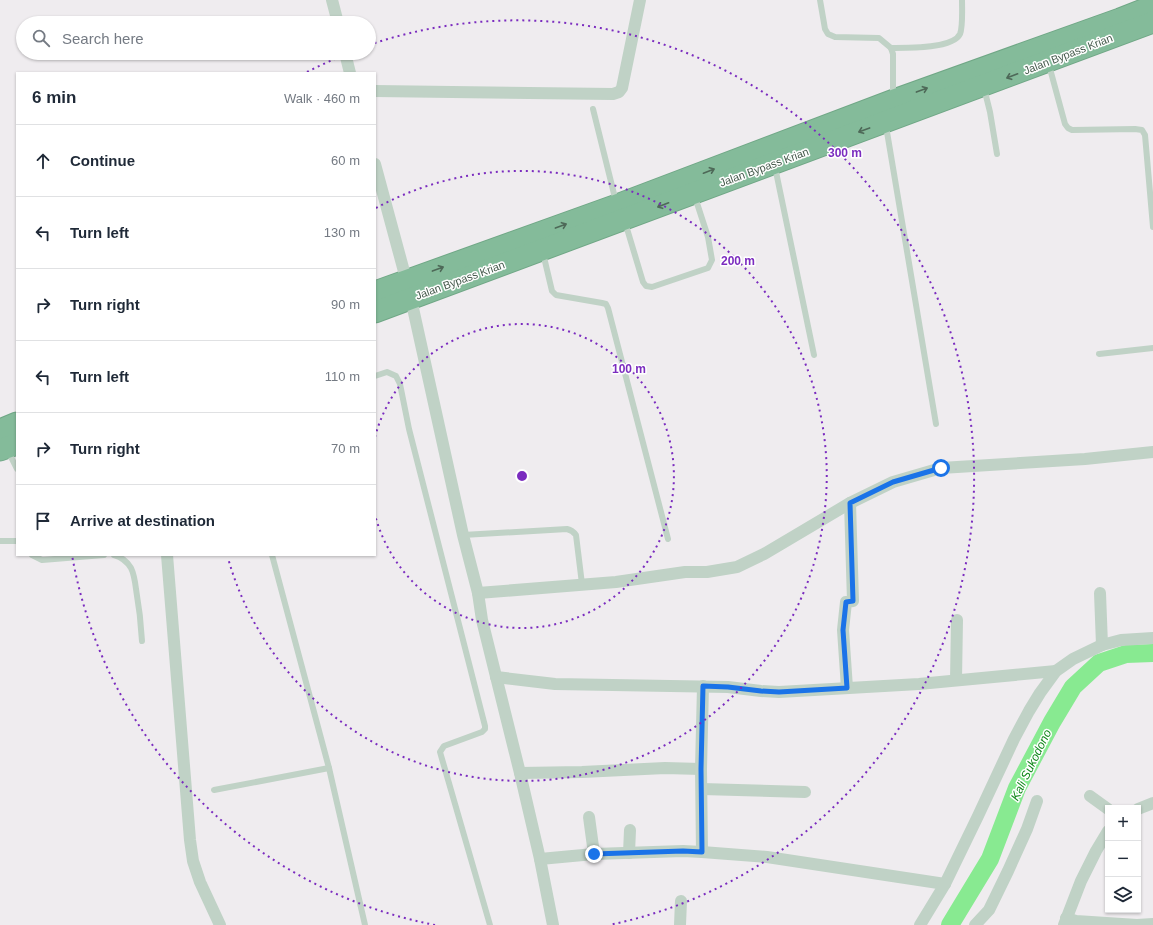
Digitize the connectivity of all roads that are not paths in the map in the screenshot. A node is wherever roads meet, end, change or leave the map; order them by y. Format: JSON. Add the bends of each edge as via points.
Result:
{"nodes":[{"id":1,"x":332,"y":0,"type":"edge"},
{"id":2,"x":640,"y":0,"type":"edge"},
{"id":3,"x":820,"y":0,"type":"edge"},
{"id":4,"x":962,"y":0,"type":"edge"},
{"id":5,"x":1153,"y":6,"type":"edge"},
{"id":6,"x":336,"y":16,"type":"edge"},
{"id":7,"x":1153,"y":22,"type":"edge"},
{"id":8,"x":891,"y":48,"type":"junction"},
{"id":9,"x":347,"y":60,"type":"edge"},
{"id":10,"x":1048,"y":62,"type":"junction"},
{"id":11,"x":350,"y":72,"type":"edge"},
{"id":12,"x":983,"y":86,"type":"junction"},
{"id":13,"x":376,"y":91,"type":"edge"},
{"id":14,"x":894,"y":100,"type":"junction"},
{"id":15,"x":593,"y":109,"type":"dead end"},
{"id":16,"x":885,"y":122,"type":"junction"},
{"id":17,"x":997,"y":154,"type":"dead end"},
{"id":18,"x":775,"y":163,"type":"junction"},
{"id":19,"x":376,"y":168,"type":"edge"},
{"id":20,"x":693,"y":193,"type":"junction"},
{"id":21,"x":620,"y":213,"type":"junction"},
{"id":22,"x":1153,"y":226,"type":"edge"},
{"id":23,"x":542,"y":250,"type":"junction"},
{"id":24,"x":409,"y":290,"type":"junction"},
{"id":25,"x":376,"y":292,"type":"edge"},
{"id":26,"x":376,"y":311,"type":"edge"},
{"id":27,"x":1153,"y":348,"type":"edge"},
{"id":28,"x":1099,"y":354,"type":"dead end"},
{"id":29,"x":814,"y":355,"type":"dead end"},
{"id":30,"x":376,"y":376,"type":"edge"},
{"id":31,"x":936,"y":424,"type":"dead end"},
{"id":32,"x":16,"y":425,"type":"edge"},
{"id":33,"x":6,"y":443,"type":"edge"},
{"id":34,"x":1153,"y":452,"type":"edge"},
{"id":35,"x":16,"y":467,"type":"edge"},
{"id":36,"x":850,"y":503,"type":"junction"},
{"id":37,"x":463,"y":535,"type":"junction"},
{"id":38,"x":668,"y":539,"type":"dead end"},
{"id":39,"x":16,"y":540,"type":"edge"},
{"id":40,"x":0,"y":541,"type":"edge"},
{"id":41,"x":34,"y":556,"type":"edge"},
{"id":42,"x":92,"y":556,"type":"edge"},
{"id":43,"x":119,"y":556,"type":"edge"},
{"id":44,"x":167,"y":556,"type":"edge"},
{"id":45,"x":272,"y":556,"type":"edge"},
{"id":46,"x":582,"y":584,"type":"junction"},
{"id":47,"x":478,"y":593,"type":"junction"},
{"id":48,"x":1100,"y":593,"type":"dead end"},
{"id":49,"x":957,"y":620,"type":"dead end"},
{"id":50,"x":1153,"y":638,"type":"edge"},
{"id":51,"x":142,"y":641,"type":"dead end"},
{"id":52,"x":1102,"y":644,"type":"junction"},
{"id":53,"x":1056,"y":671,"type":"junction"},
{"id":54,"x":496,"y":676,"type":"junction"},
{"id":55,"x":956,"y":680,"type":"junction"},
{"id":56,"x":703,"y":686,"type":"junction"},
{"id":57,"x":847,"y":688,"type":"junction"},
{"id":58,"x":329,"y":768,"type":"junction"},
{"id":59,"x":701,"y":769,"type":"junction"},
{"id":60,"x":520,"y":773,"type":"junction"},
{"id":61,"x":214,"y":790,"type":"dead end"},
{"id":62,"x":702,"y":790,"type":"junction"},
{"id":63,"x":805,"y":792,"type":"dead end"},
{"id":64,"x":1090,"y":796,"type":"dead end"},
{"id":65,"x":1037,"y":801,"type":"dead end"},
{"id":66,"x":1153,"y":803,"type":"edge"},
{"id":67,"x":1105,"y":807,"type":"edge"},
{"id":68,"x":1141,"y":808,"type":"edge"},
{"id":69,"x":589,"y":817,"type":"dead end"},
{"id":70,"x":630,"y":830,"type":"dead end"},
{"id":71,"x":1105,"y":836,"type":"edge"},
{"id":72,"x":702,"y":852,"type":"junction"},
{"id":73,"x":630,"y":853,"type":"junction"},
{"id":74,"x":594,"y":854,"type":"junction"},
{"id":75,"x":540,"y":859,"type":"junction"},
{"id":76,"x":945,"y":884,"type":"junction"},
{"id":77,"x":682,"y":901,"type":"dead end"},
{"id":78,"x":1065,"y":922,"type":"edge"},
{"id":79,"x":1153,"y":924,"type":"edge"},
{"id":80,"x":220,"y":925,"type":"edge"},
{"id":81,"x":365,"y":925,"type":"edge"},
{"id":82,"x":490,"y":925,"type":"edge"},
{"id":83,"x":553,"y":925,"type":"edge"},
{"id":84,"x":680,"y":925,"type":"edge"},
{"id":85,"x":920,"y":925,"type":"edge"},
{"id":86,"x":976,"y":925,"type":"edge"}],
"edges":[{"from":1,"to":6,"type":"street"},
{"from":2,"to":13,"type":"street","via":[[622,88],[619,92],[613,94]]},
{"from":3,"to":8,"type":"lane","via":[[828,34],[835,37],[879,38]]},
{"from":4,"to":8,"type":"lane","via":[[960,35],[953,41],[937,46]]},
{"from":14,"to":5,"type":"highway","name":"Jalan Bypass Krian","one_way":true},
{"from":7,"to":10,"type":"highway","name":"Jalan Bypass Krian"},
{"from":8,"to":14,"type":"lane"},
{"from":9,"to":11,"type":"street"},
{"from":10,"to":12,"type":"highway","name":"Jalan Bypass Krian","one_way":true},
{"from":10,"to":22,"type":"lane","via":[[1068,128],[1142,130],[1145,135]]},
{"from":12,"to":16,"type":"highway","name":"Jalan Bypass Krian"},
{"from":12,"to":17,"type":"lane"},
{"from":21,"to":14,"type":"highway","name":"Jalan Bypass Krian","one_way":true},
{"from":15,"to":21,"type":"lane"},
{"from":16,"to":18,"type":"highway","name":"Jalan Bypass Krian","one_way":true},
{"from":16,"to":31,"type":"lane"},
{"from":18,"to":20,"type":"highway","name":"Jalan Bypass Krian"},
{"from":18,"to":29,"type":"lane"},
{"from":19,"to":24,"type":"street"},
{"from":20,"to":21,"type":"highway","name":"Jalan Bypass Krian","one_way":true},
{"from":20,"to":21,"type":"lane","via":[[708,237],[712,260],[708,268],[652,287],[646,286],[643,282]]},
{"from":21,"to":23,"type":"highway","name":"Jalan Bypass Krian"},
{"from":24,"to":21,"type":"highway","name":"Jalan Bypass Krian","one_way":true},
{"from":23,"to":24,"type":"highway","name":"Jalan Bypass Krian"},
{"from":23,"to":38,"type":"lane","via":[[554,294],[606,304],[608,308]]},
{"from":24,"to":25,"type":"highway","name":"Jalan Bypass Krian"},
{"from":24,"to":26,"type":"highway","name":"Jalan Bypass Krian"},
{"from":24,"to":37,"type":"street"},
{"from":27,"to":28,"type":"lane"},
{"from":30,"to":82,"type":"lane","via":[[388,372],[396,376],[400,384],[409,429],[485,726],[482,732],[444,746],[440,752]]},
{"from":32,"to":33,"type":"highway"},
{"from":33,"to":35,"type":"lane"},
{"from":34,"to":36,"type":"street","via":[[941,468],[893,482]]},
{"from":36,"to":46,"type":"street","via":[[764,554],[736,567]]},
{"from":36,"to":57,"type":"street","via":[[853,601],[846,602],[843,630]]},
{"from":37,"to":46,"type":"lane","via":[[567,529],[573,531],[576,535]]},
{"from":37,"to":47,"type":"street"},
{"from":39,"to":40,"type":"lane"},
{"from":41,"to":42,"type":"lane","via":[[42,560]]},
{"from":43,"to":51,"type":"lane","via":[[125,560],[134,575]]},
{"from":44,"to":80,"type":"street","via":[[193,861]]},
{"from":45,"to":58,"type":"lane"},
{"from":46,"to":47,"type":"street"},
{"from":47,"to":54,"type":"street"},
{"from":48,"to":52,"type":"street"},
{"from":49,"to":55,"type":"street"},
{"from":50,"to":52,"type":"street"},
{"from":52,"to":53,"type":"street"},
{"from":53,"to":55,"type":"street"},
{"from":53,"to":76,"type":"street","via":[[1040,693],[1014,739]]},
{"from":54,"to":56,"type":"street","via":[[555,684]]},
{"from":54,"to":60,"type":"street"},
{"from":55,"to":57,"type":"street"},
{"from":56,"to":57,"type":"street","via":[[779,692]]},
{"from":56,"to":59,"type":"street"},
{"from":58,"to":61,"type":"lane"},
{"from":58,"to":81,"type":"lane"},
{"from":59,"to":60,"type":"street"},
{"from":59,"to":62,"type":"street"},
{"from":60,"to":75,"type":"street"},
{"from":62,"to":63,"type":"street"},
{"from":62,"to":72,"type":"street"},
{"from":64,"to":67,"type":"street"},
{"from":65,"to":86,"type":"street","via":[[1027,829],[989,910]]},
{"from":66,"to":68,"type":"street"},
{"from":69,"to":74,"type":"street"},
{"from":70,"to":73,"type":"street"},
{"from":71,"to":78,"type":"street","via":[[1081,881]]},
{"from":72,"to":73,"type":"street"},
{"from":72,"to":76,"type":"street","via":[[767,857]]},
{"from":73,"to":74,"type":"street"},
{"from":74,"to":75,"type":"street"},
{"from":75,"to":83,"type":"street"},
{"from":76,"to":85,"type":"street"},
{"from":77,"to":84,"type":"street"},
{"from":78,"to":79,"type":"street"}]}
